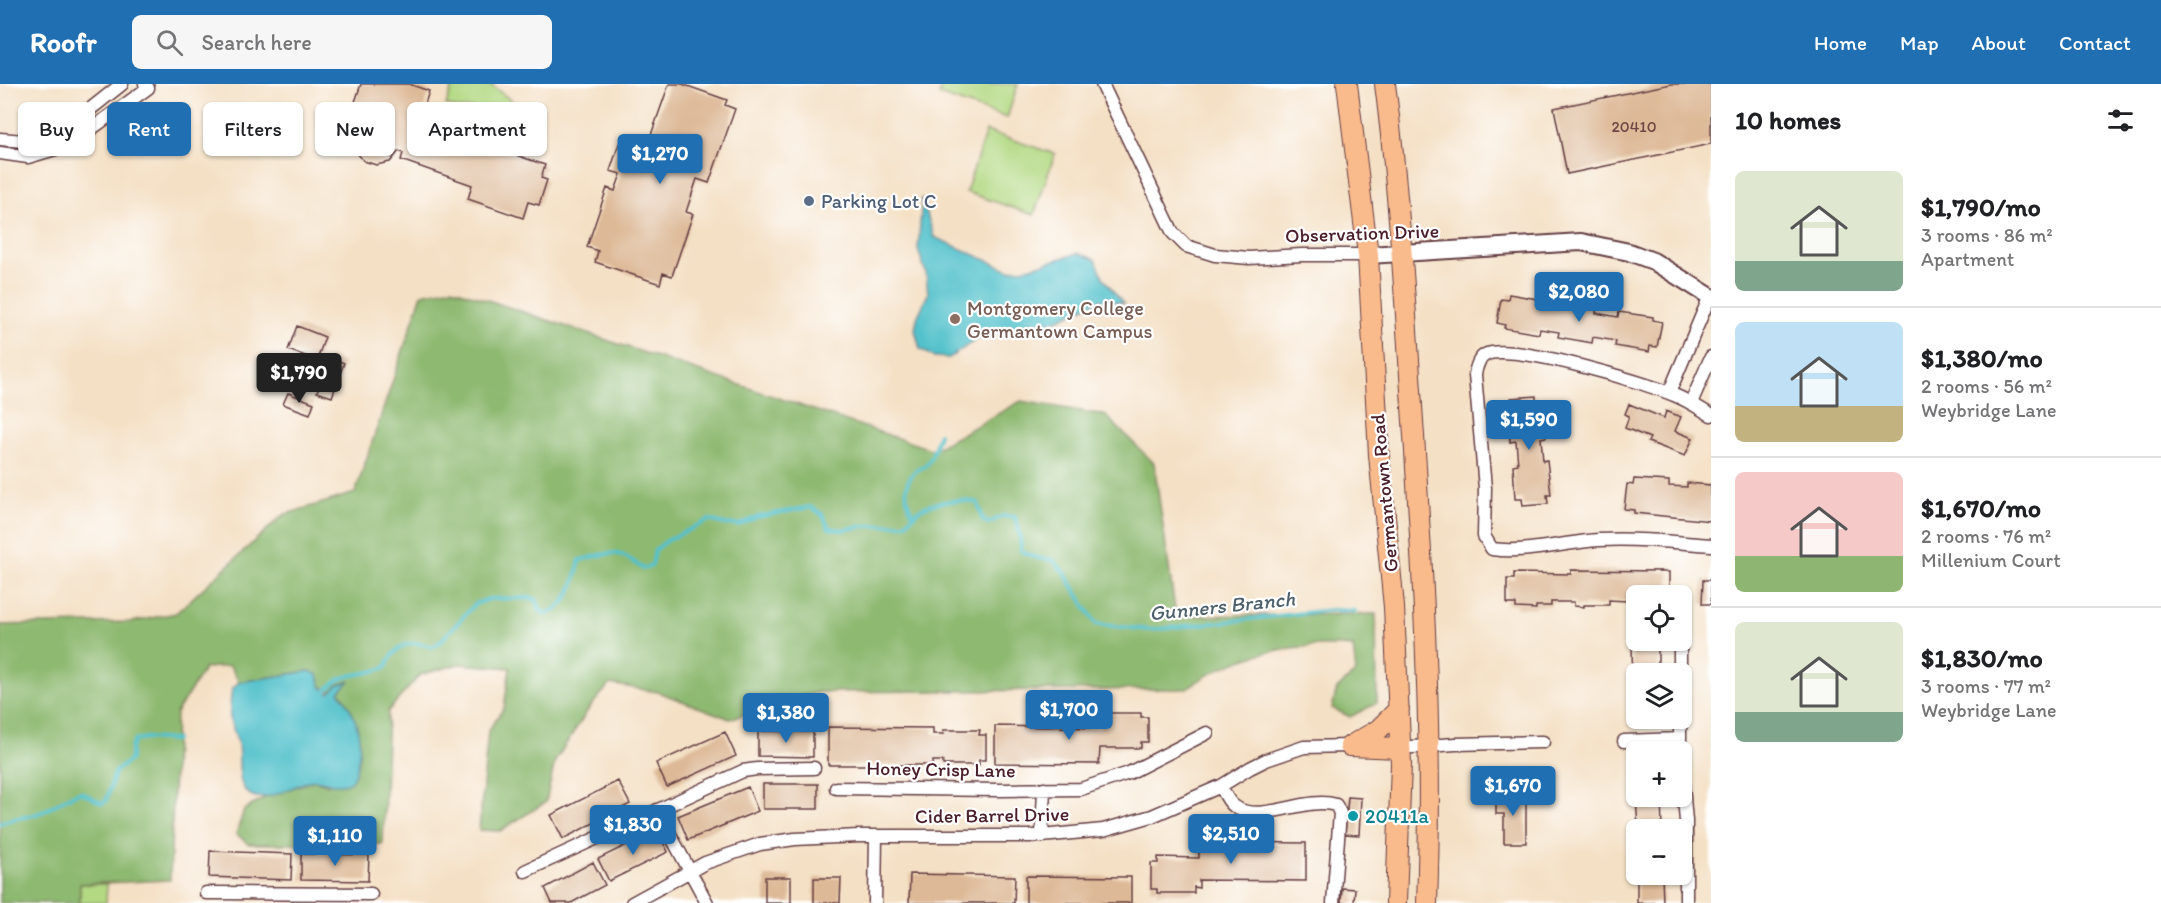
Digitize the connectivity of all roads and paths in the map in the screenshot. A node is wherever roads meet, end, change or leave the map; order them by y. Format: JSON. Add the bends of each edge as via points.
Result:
{"nodes":[{"id":1,"x":122,"y":84,"type":"edge"},
{"id":2,"x":1102,"y":84,"type":"edge"},
{"id":3,"x":1347,"y":84,"type":"edge"},
{"id":4,"x":1385,"y":84,"type":"edge"},
{"id":5,"x":147,"y":86,"type":"edge"},
{"id":6,"x":0,"y":139,"type":"edge"},
{"id":7,"x":0,"y":153,"type":"edge"},
{"id":8,"x":1402,"y":254,"type":"junction"},
{"id":9,"x":1368,"y":255,"type":"junction"},
{"id":10,"x":1710,"y":297,"type":"edge"},
{"id":11,"x":1711,"y":357,"type":"edge"},
{"id":12,"x":1669,"y":393,"type":"junction"},
{"id":13,"x":1690,"y":403,"type":"junction"},
{"id":14,"x":1711,"y":415,"type":"edge"},
{"id":15,"x":1711,"y":545,"type":"edge"},
{"id":16,"x":1399,"y":709,"type":"junction"},
{"id":17,"x":1207,"y":733,"type":"dead end"},
{"id":18,"x":1543,"y":742,"type":"dead end"},
{"id":19,"x":1350,"y":746,"type":"junction"},
{"id":20,"x":1429,"y":746,"type":"junction"},
{"id":21,"x":1399,"y":748,"type":"junction"},
{"id":22,"x":814,"y":768,"type":"dead end"},
{"id":23,"x":1221,"y":786,"type":"junction"},
{"id":24,"x":836,"y":788,"type":"dead end"},
{"id":25,"x":1044,"y":789,"type":"junction"},
{"id":26,"x":1685,"y":807,"type":"edge"},
{"id":27,"x":657,"y":810,"type":"junction"},
{"id":28,"x":876,"y":836,"type":"junction"},
{"id":29,"x":1042,"y":836,"type":"junction"},
{"id":30,"x":525,"y":871,"type":"dead end"},
{"id":31,"x":690,"y":871,"type":"junction"},
{"id":32,"x":206,"y":893,"type":"dead end"},
{"id":33,"x":370,"y":894,"type":"dead end"},
{"id":34,"x":267,"y":898,"type":"edge"},
{"id":35,"x":632,"y":903,"type":"edge"},
{"id":36,"x":707,"y":903,"type":"edge"},
{"id":37,"x":875,"y":903,"type":"edge"},
{"id":38,"x":1333,"y":903,"type":"edge"},
{"id":39,"x":1396,"y":903,"type":"edge"},
{"id":40,"x":1427,"y":903,"type":"edge"},
{"id":41,"x":1686,"y":903,"type":"edge"}],
"edges":[{"from":1,"to":6,"type":"street","via":[[74,122],[36,142]]},
{"from":2,"to":9,"type":"street","name":"Observation Drive","via":[[1173,233],[1186,246],[1215,255],[1249,258]]},
{"from":3,"to":9,"type":"main road","name":"Germantown Road"},
{"from":4,"to":8,"type":"main road","name":"Germantown Road"},
{"from":5,"to":7,"type":"street","via":[[69,145],[28,157]]},
{"from":8,"to":9,"type":"street","name":"Observation Drive"},
{"from":8,"to":10,"type":"street","name":"Observation Drive","via":[[1581,242],[1653,261]]},
{"from":8,"to":20,"type":"main road","name":"Germantown Road","via":[[1426,624]]},
{"from":9,"to":16,"type":"main road","name":"Germantown Road"},
{"from":10,"to":12,"type":"street"},
{"from":11,"to":13,"type":"street"},
{"from":12,"to":13,"type":"street"},
{"from":12,"to":15,"type":"street","via":[[1563,362],[1498,352],[1485,355],[1477,364],[1475,375],[1485,488],[1484,536],[1492,549],[1506,551],[1601,540]]},
{"from":13,"to":14,"type":"street"},
{"from":16,"to":19,"type":"main road","via":[[1378,730]]},
{"from":16,"to":21,"type":"main road","name":"Germantown Road"},
{"from":17,"to":25,"type":"street","name":"Honey Crisp Lane","via":[[1130,772],[1081,789]]},
{"from":18,"to":20,"type":"street"},
{"from":19,"to":21,"type":"main road"},
{"from":19,"to":23,"type":"street","name":"Cider Barrel Drive","via":[[1304,747],[1250,768]]},
{"from":20,"to":21,"type":"street"},
{"from":20,"to":40,"type":"main road","name":"Germantown Road"},
{"from":21,"to":39,"type":"main road","name":"Germantown Road"},
{"from":22,"to":27,"type":"street","via":[[743,771]]},
{"from":23,"to":29,"type":"street","name":"Cider Barrel Drive","via":[[1152,816],[1103,830]]},
{"from":23,"to":38,"type":"street","via":[[1232,806],[1245,813],[1311,803],[1336,805],[1340,813]]},
{"from":24,"to":25,"type":"street","name":"Honey Crisp Lane"},
{"from":25,"to":29,"type":"street"},
{"from":26,"to":41,"type":"street"},
{"from":27,"to":30,"type":"street"},
{"from":27,"to":31,"type":"street"},
{"from":28,"to":29,"type":"street","name":"Cider Barrel Drive"},
{"from":28,"to":31,"type":"street","name":"Cider Barrel Drive","via":[[760,844]]},
{"from":28,"to":37,"type":"street"},
{"from":31,"to":35,"type":"street","name":"Cider Barrel Drive"},
{"from":31,"to":36,"type":"street"},
{"from":32,"to":34,"type":"street"},
{"from":33,"to":34,"type":"street"}]}
